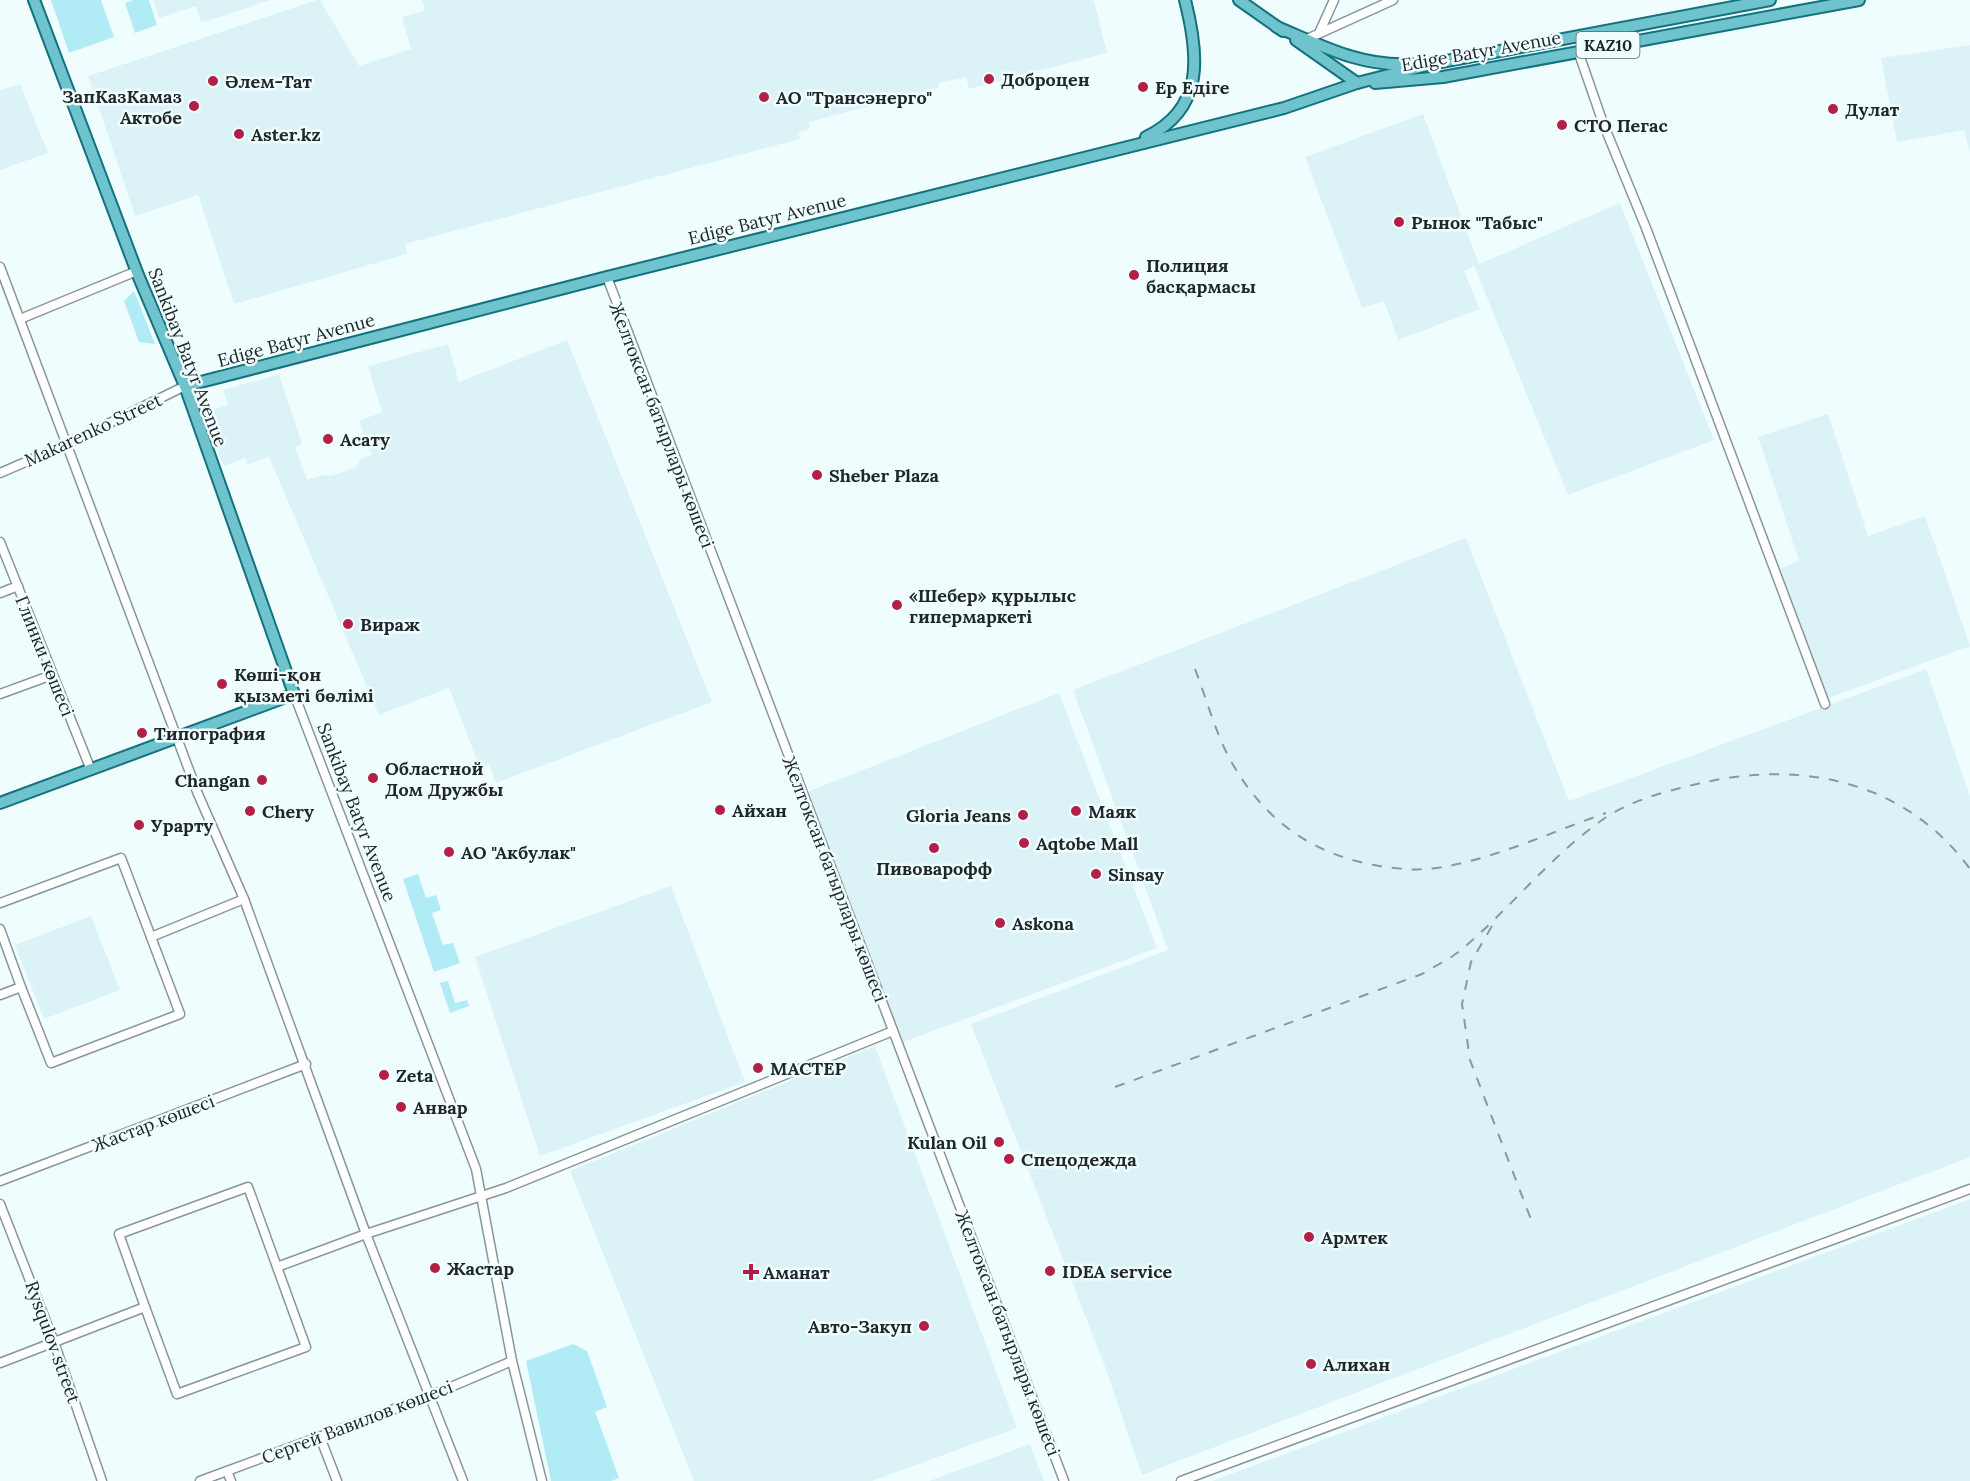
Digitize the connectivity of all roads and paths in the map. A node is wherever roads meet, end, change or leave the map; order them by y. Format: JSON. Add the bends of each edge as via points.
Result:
{"nodes":[{"id":1,"x":34,"y":0,"type":"edge"},
{"id":2,"x":1185,"y":0,"type":"edge"},
{"id":3,"x":1239,"y":0,"type":"edge"},
{"id":4,"x":1334,"y":0,"type":"edge"},
{"id":5,"x":1393,"y":0,"type":"edge"},
{"id":6,"x":1770,"y":0,"type":"edge"},
{"id":7,"x":1859,"y":0,"type":"edge"},
{"id":8,"x":1277,"y":27,"type":"junction"},
{"id":9,"x":1320,"y":31,"type":"junction"},
{"id":10,"x":1307,"y":39,"type":"junction"},
{"id":11,"x":1578,"y":51,"type":"junction"},
{"id":12,"x":1436,"y":63,"type":"junction"},
{"id":13,"x":1357,"y":83,"type":"junction"},
{"id":14,"x":1126,"y":146,"type":"junction"},
{"id":15,"x":0,"y":267,"type":"edge"},
{"id":16,"x":137,"y":271,"type":"junction"},
{"id":17,"x":607,"y":277,"type":"junction"},
{"id":18,"x":20,"y":319,"type":"junction"},
{"id":19,"x":185,"y":386,"type":"junction"},
{"id":20,"x":67,"y":444,"type":"junction"},
{"id":21,"x":0,"y":472,"type":"edge"},
{"id":22,"x":0,"y":542,"type":"edge"},
{"id":23,"x":18,"y":586,"type":"junction"},
{"id":24,"x":0,"y":593,"type":"edge"},
{"id":25,"x":52,"y":675,"type":"junction"},
{"id":26,"x":0,"y":694,"type":"edge"},
{"id":27,"x":294,"y":694,"type":"junction"},
{"id":28,"x":1825,"y":704,"type":"dead end"},
{"id":29,"x":177,"y":738,"type":"junction"},
{"id":30,"x":91,"y":770,"type":"junction"},
{"id":31,"x":0,"y":803,"type":"edge"},
{"id":32,"x":244,"y":899,"type":"junction"},
{"id":33,"x":0,"y":903,"type":"edge"},
{"id":34,"x":0,"y":929,"type":"edge"},
{"id":35,"x":151,"y":937,"type":"junction"},
{"id":36,"x":21,"y":987,"type":"junction"},
{"id":37,"x":0,"y":995,"type":"edge"},
{"id":38,"x":893,"y":1030,"type":"junction"},
{"id":39,"x":306,"y":1064,"type":"junction"},
{"id":40,"x":0,"y":1181,"type":"edge"},
{"id":41,"x":1970,"y":1189,"type":"edge"},
{"id":42,"x":482,"y":1196,"type":"junction"},
{"id":43,"x":0,"y":1204,"type":"edge"},
{"id":44,"x":366,"y":1234,"type":"junction"},
{"id":45,"x":277,"y":1267,"type":"junction"},
{"id":46,"x":146,"y":1308,"type":"junction"},
{"id":47,"x":54,"y":1341,"type":"junction"},
{"id":48,"x":512,"y":1361,"type":"junction"},
{"id":49,"x":0,"y":1363,"type":"edge"},
{"id":50,"x":432,"y":1395,"type":"junction"},
{"id":51,"x":320,"y":1437,"type":"junction"},
{"id":52,"x":227,"y":1471,"type":"junction"},
{"id":53,"x":102,"y":1481,"type":"edge"},
{"id":54,"x":200,"y":1481,"type":"edge"},
{"id":55,"x":231,"y":1481,"type":"edge"},
{"id":56,"x":337,"y":1481,"type":"edge"},
{"id":57,"x":463,"y":1481,"type":"edge"},
{"id":58,"x":542,"y":1481,"type":"edge"},
{"id":59,"x":1064,"y":1481,"type":"edge"},
{"id":60,"x":1181,"y":1481,"type":"edge"}],
"edges":[{"from":1,"to":16,"type":"main road","name":"Sankibay Batyr Avenue"},
{"from":2,"to":14,"type":"main road","via":[[1194,62],[1190,97],[1179,115],[1157,132]]},
{"from":3,"to":8,"type":"main road","number":"KAZ10"},
{"from":4,"to":9,"type":"street"},
{"from":5,"to":9,"type":"street"},
{"from":6,"to":12,"type":"main road","name":"Edige Batyr Avenue","number":"KAZ10"},
{"from":7,"to":11,"type":"main road","name":"Edige Batyr Avenue","number":"KAZ10"},
{"from":8,"to":10,"type":"main road","number":"KAZ10"},
{"from":8,"to":13,"type":"main road","number":"KAZ10"},
{"from":9,"to":10,"type":"street"},
{"from":10,"to":12,"type":"main road","number":"KAZ10","via":[[1341,55],[1378,64]]},
{"from":11,"to":13,"type":"main road","name":"Edige Batyr Avenue","number":"KAZ10","via":[[1443,77]]},
{"from":11,"to":28,"type":"street"},
{"from":12,"to":13,"type":"main road","name":"Edige Batyr Avenue"},
{"from":13,"to":14,"type":"main road","name":"Edige Batyr Avenue","via":[[1284,108]]},
{"from":14,"to":17,"type":"main road","name":"Edige Batyr Avenue"},
{"from":15,"to":18,"type":"street"},
{"from":16,"to":18,"type":"street"},
{"from":16,"to":19,"type":"main road","name":"Sankibay Batyr Avenue"},
{"from":17,"to":19,"type":"main road","name":"Edige Batyr Avenue"},
{"from":17,"to":38,"type":"street","name":"Желтоксан батырлары көшесі"},
{"from":18,"to":20,"type":"street"},
{"from":19,"to":20,"type":"street","name":"Makarenko Street"},
{"from":19,"to":27,"type":"main road","name":"Sankibay Batyr Avenue"},
{"from":20,"to":21,"type":"street","name":"Makarenko Street"},
{"from":20,"to":29,"type":"street"},
{"from":22,"to":23,"type":"street","name":"Глинки көшесі"},
{"from":23,"to":24,"type":"street"},
{"from":23,"to":25,"type":"street","name":"Глинки көшесі"},
{"from":25,"to":26,"type":"street"},
{"from":25,"to":30,"type":"street","name":"Глинки көшесі"},
{"from":27,"to":29,"type":"main road"},
{"from":27,"to":42,"type":"street","name":"Sankibay Batyr Avenue","via":[[467,1147]]},
{"from":29,"to":30,"type":"main road"},
{"from":29,"to":32,"type":"street"},
{"from":30,"to":31,"type":"main road"},
{"from":32,"to":35,"type":"street"},
{"from":32,"to":39,"type":"street"},
{"from":33,"to":35,"type":"street","via":[[121,858]]},
{"from":34,"to":36,"type":"street"},
{"from":35,"to":36,"type":"street","via":[[180,1014],[51,1063]]},
{"from":36,"to":37,"type":"street"},
{"from":38,"to":42,"type":"street"},
{"from":38,"to":59,"type":"street","name":"Желтоксан батырлары көшесі"},
{"from":39,"to":40,"type":"street","name":"Жастар көшесі"},
{"from":39,"to":44,"type":"street"},
{"from":41,"to":60,"type":"street"},
{"from":42,"to":44,"type":"street"},
{"from":42,"to":48,"type":"street","name":"Sankibay Batyr Avenue"},
{"from":43,"to":47,"type":"street","name":"Rysqulov street"},
{"from":44,"to":45,"type":"street"},
{"from":44,"to":50,"type":"street"},
{"from":45,"to":46,"type":"street","via":[[248,1187],[119,1234]]},
{"from":45,"to":46,"type":"street","via":[[306,1347],[177,1394]]},
{"from":46,"to":47,"type":"street"},
{"from":47,"to":49,"type":"street"},
{"from":47,"to":53,"type":"street","name":"Rysqulov street"},
{"from":48,"to":50,"type":"street","name":"Сергей Вавилов көшесі"},
{"from":48,"to":58,"type":"street","name":"Sankibay Batyr Avenue"},
{"from":50,"to":51,"type":"street","name":"Сергей Вавилов көшесі"},
{"from":50,"to":57,"type":"street"},
{"from":51,"to":52,"type":"street","name":"Сергей Вавилов көшесі"},
{"from":51,"to":56,"type":"street"},
{"from":52,"to":54,"type":"street","name":"Сергей Вавилов көшесі"},
{"from":52,"to":55,"type":"street"}]}
